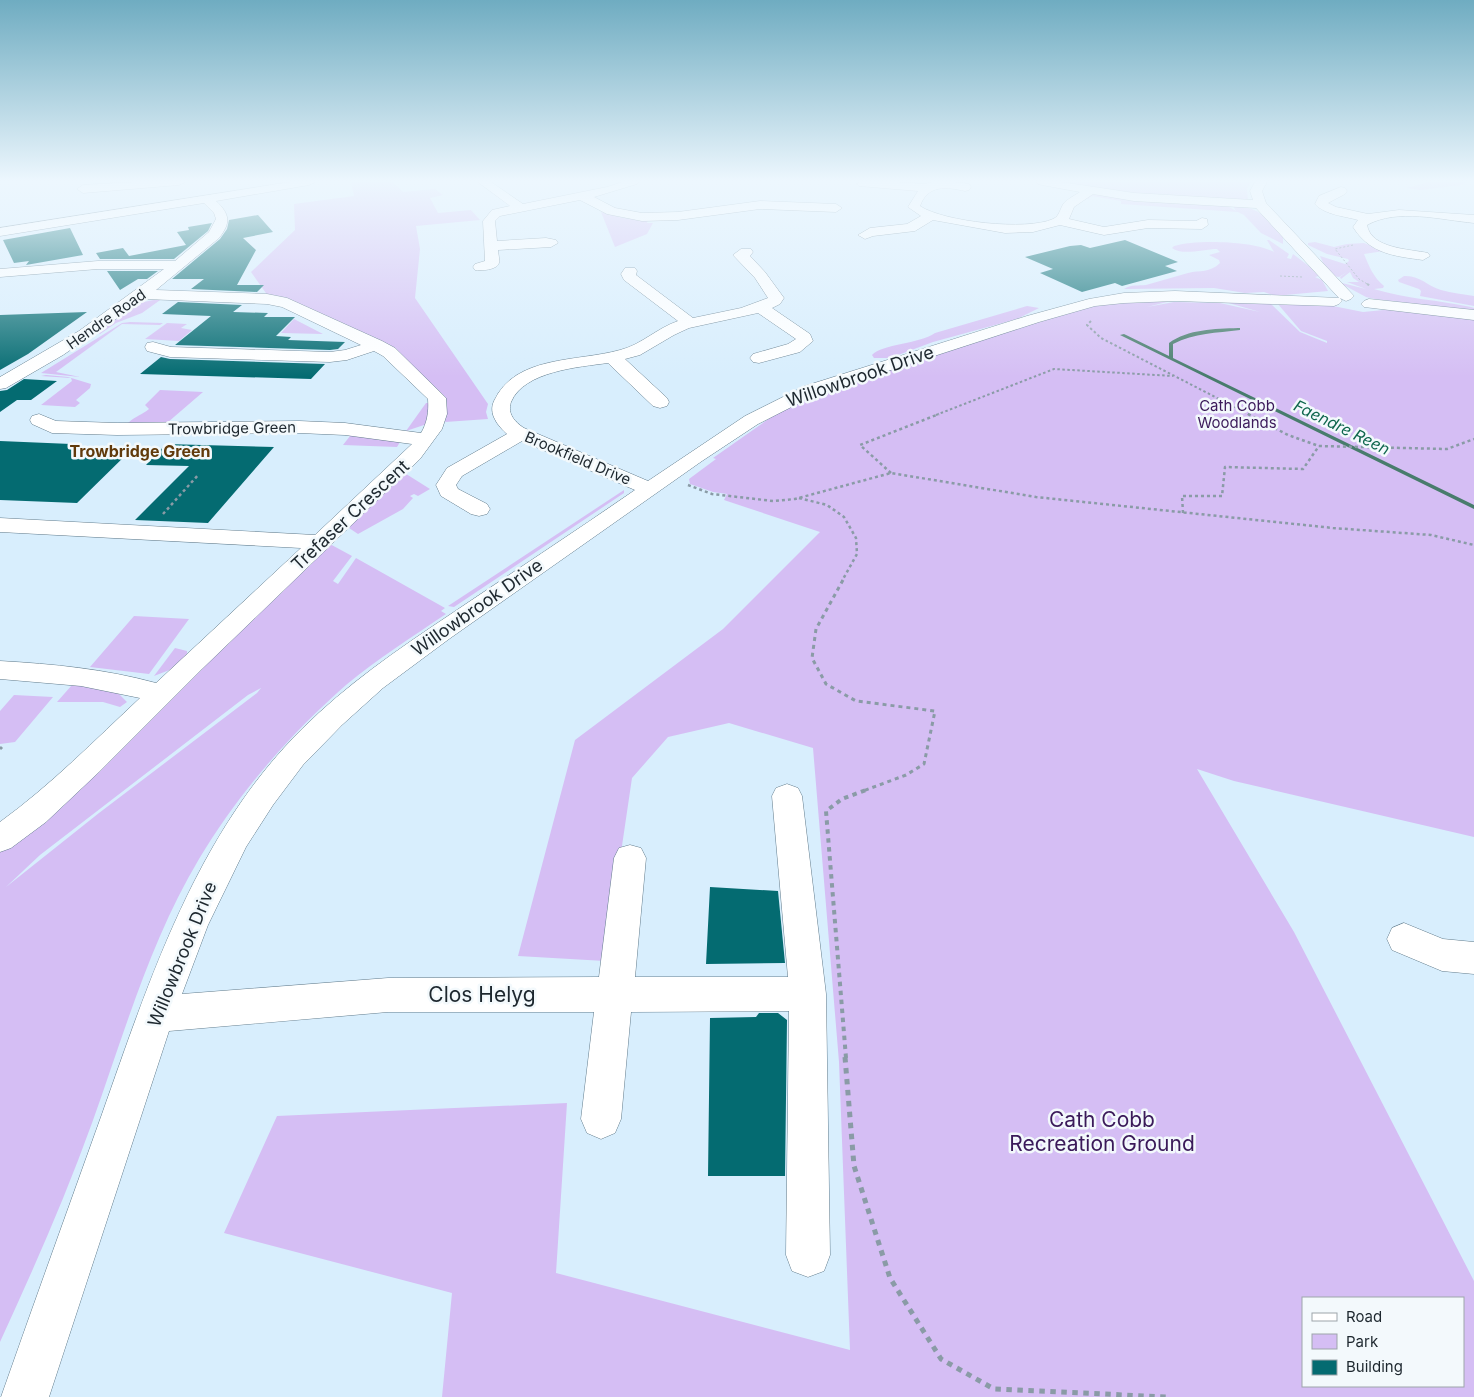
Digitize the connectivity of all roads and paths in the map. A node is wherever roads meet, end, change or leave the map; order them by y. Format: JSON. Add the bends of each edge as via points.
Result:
{"nodes":[{"id":1,"x":200,"y":247,"type":"edge"},
{"id":2,"x":492,"y":247,"type":"edge"},
{"id":3,"x":1297,"y":247,"type":"edge"},
{"id":4,"x":1338,"y":247,"type":"edge"},
{"id":5,"x":1386,"y":247,"type":"edge"},
{"id":6,"x":132,"y":252,"type":"dead end"},
{"id":7,"x":746,"y":252,"type":"dead end"},
{"id":8,"x":1423,"y":256,"type":"dead end"},
{"id":9,"x":123,"y":265,"type":"junction"},
{"id":10,"x":179,"y":265,"type":"junction"},
{"id":11,"x":480,"y":266,"type":"dead end"},
{"id":12,"x":630,"y":271,"type":"dead end"},
{"id":13,"x":0,"y":273,"type":"edge"},
{"id":14,"x":1280,"y":276,"type":"dead end"},
{"id":15,"x":1306,"y":278,"type":"dead end"},
{"id":16,"x":1376,"y":288,"type":"dead end"},
{"id":17,"x":142,"y":294,"type":"junction"},
{"id":18,"x":1340,"y":298,"type":"junction"},
{"id":19,"x":760,"y":307,"type":"junction"},
{"id":20,"x":1474,"y":315,"type":"edge"},
{"id":21,"x":1093,"y":319,"type":"dead end"},
{"id":22,"x":690,"y":323,"type":"junction"},
{"id":23,"x":376,"y":345,"type":"junction"},
{"id":24,"x":153,"y":347,"type":"dead end"},
{"id":25,"x":612,"y":357,"type":"junction"},
{"id":26,"x":759,"y":358,"type":"dead end"},
{"id":27,"x":1176,"y":377,"type":"junction"},
{"id":28,"x":0,"y":384,"type":"edge"},
{"id":29,"x":660,"y":402,"type":"dead end"},
{"id":30,"x":39,"y":420,"type":"dead end"},
{"id":31,"x":521,"y":434,"type":"junction"},
{"id":32,"x":1474,"y":439,"type":"edge"},
{"id":33,"x":426,"y":440,"type":"junction"},
{"id":34,"x":1319,"y":446,"type":"junction"},
{"id":35,"x":892,"y":473,"type":"junction"},
{"id":36,"x":199,"y":474,"type":"dead end"},
{"id":37,"x":680,"y":482,"type":"dead end"},
{"id":38,"x":650,"y":490,"type":"junction"},
{"id":39,"x":799,"y":498,"type":"junction"},
{"id":40,"x":479,"y":509,"type":"dead end"},
{"id":41,"x":1183,"y":513,"type":"junction"},
{"id":42,"x":0,"y":525,"type":"edge"},
{"id":43,"x":146,"y":532,"type":"junction"},
{"id":44,"x":320,"y":542,"type":"junction"},
{"id":45,"x":1474,"y":545,"type":"edge"},
{"id":46,"x":0,"y":670,"type":"edge"},
{"id":47,"x":161,"y":694,"type":"junction"},
{"id":48,"x":787,"y":796,"type":"dead end"},
{"id":49,"x":0,"y":839,"type":"edge"},
{"id":50,"x":630,"y":858,"type":"dead end"},
{"id":51,"x":1404,"y":939,"type":"dead end"},
{"id":52,"x":1474,"y":958,"type":"edge"},
{"id":53,"x":614,"y":994,"type":"junction"},
{"id":54,"x":808,"y":994,"type":"junction"},
{"id":55,"x":157,"y":1014,"type":"junction"},
{"id":56,"x":601,"y":1120,"type":"dead end"},
{"id":57,"x":808,"y":1254,"type":"dead end"},
{"id":58,"x":25,"y":1397,"type":"edge"},
{"id":59,"x":1168,"y":1397,"type":"edge"}],
"edges":[{"from":1,"to":10,"type":"street","name":"Hendre Road"},
{"from":2,"to":11,"type":"street","via":[[492,263]]},
{"from":3,"to":18,"type":"street"},
{"from":4,"to":16,"type":"path","via":[[1335,248],[1359,279]]},
{"from":5,"to":8,"type":"street"},
{"from":6,"to":9,"type":"street"},
{"from":7,"to":19,"type":"street","via":[[740,255],[776,298]]},
{"from":9,"to":10,"type":"street"},
{"from":9,"to":13,"type":"street"},
{"from":10,"to":17,"type":"street","name":"Hendre Road"},
{"from":12,"to":22,"type":"street","via":[[629,277]]},
{"from":14,"to":15,"type":"path"},
{"from":17,"to":23,"type":"street","name":"Trefaser Crescent","via":[[279,300]]},
{"from":17,"to":28,"type":"street","name":"Hendre Road","via":[[72,344]]},
{"from":18,"to":20,"type":"street","name":"Willowbrook Drive","via":[[1340,305],[1354,308],[1366,308],[1369,304]]},
{"from":18,"to":38,"type":"street","name":"Willowbrook Drive","via":[[1157,296],[1108,300],[1066,309],[796,396],[731,433]]},
{"from":19,"to":22,"type":"street","name":"Brookfield Drive"},
{"from":19,"to":26,"type":"street","via":[[805,340],[794,348]]},
{"from":21,"to":27,"type":"path","via":[[1087,325],[1101,338]]},
{"from":22,"to":25,"type":"street","name":"Brookfield Drive","via":[[660,334],[638,349]]},
{"from":23,"to":24,"type":"street","via":[[330,357],[170,352]]},
{"from":23,"to":33,"type":"street","name":"Trefaser Crescent","via":[[389,352],[437,398],[438,416]]},
{"from":25,"to":29,"type":"street"},
{"from":25,"to":31,"type":"street","name":"Brookfield Drive","via":[[549,368],[516,384],[506,394],[501,412],[511,428]]},
{"from":27,"to":34,"type":"path","via":[[1288,435]]},
{"from":27,"to":35,"type":"path","via":[[1054,369],[860,445]]},
{"from":30,"to":33,"type":"street","name":"Trowbridge Green","via":[[52,427],[125,429],[299,427]]},
{"from":31,"to":38,"type":"street","name":"Brookfield Drive"},
{"from":31,"to":40,"type":"street","via":[[454,472],[446,485],[448,492]]},
{"from":32,"to":34,"type":"path","via":[[1447,449]]},
{"from":33,"to":44,"type":"street","name":"Trefaser Crescent"},
{"from":34,"to":41,"type":"path","via":[[1302,469],[1225,467],[1222,496],[1182,496]]},
{"from":35,"to":39,"type":"path"},
{"from":35,"to":41,"type":"path","via":[[1036,497]]},
{"from":36,"to":43,"type":"path"},
{"from":37,"to":39,"type":"path","via":[[712,494],[745,499],[773,501]]},
{"from":38,"to":55,"type":"street","name":"Willowbrook Drive","via":[[390,667],[315,734],[264,794],[234,838],[186,934]]},
{"from":39,"to":59,"type":"path","via":[[827,505],[844,517],[856,538],[857,554],[816,629],[812,658],[826,684],[856,701],[935,711],[924,764],[906,776],[842,799],[826,810],[854,1166],[890,1278],[941,1358],[994,1389]]},
{"from":41,"to":45,"type":"path","via":[[1431,535]]},
{"from":42,"to":43,"type":"street"},
{"from":43,"to":44,"type":"street"},
{"from":44,"to":47,"type":"street","name":"Trefaser Crescent"},
{"from":46,"to":47,"type":"street","via":[[75,675]]},
{"from":47,"to":49,"type":"street","name":"Trefaser Crescent","via":[[35,813]]},
{"from":48,"to":54,"type":"street"},
{"from":50,"to":53,"type":"street"},
{"from":51,"to":52,"type":"street","via":[[1442,955]]},
{"from":53,"to":54,"type":"street","name":"Clos Helyg"},
{"from":53,"to":55,"type":"street","name":"Clos Helyg","via":[[388,994]]},
{"from":53,"to":56,"type":"street"},
{"from":54,"to":57,"type":"street"},
{"from":55,"to":58,"type":"street","name":"Willowbrook Drive"}]}
